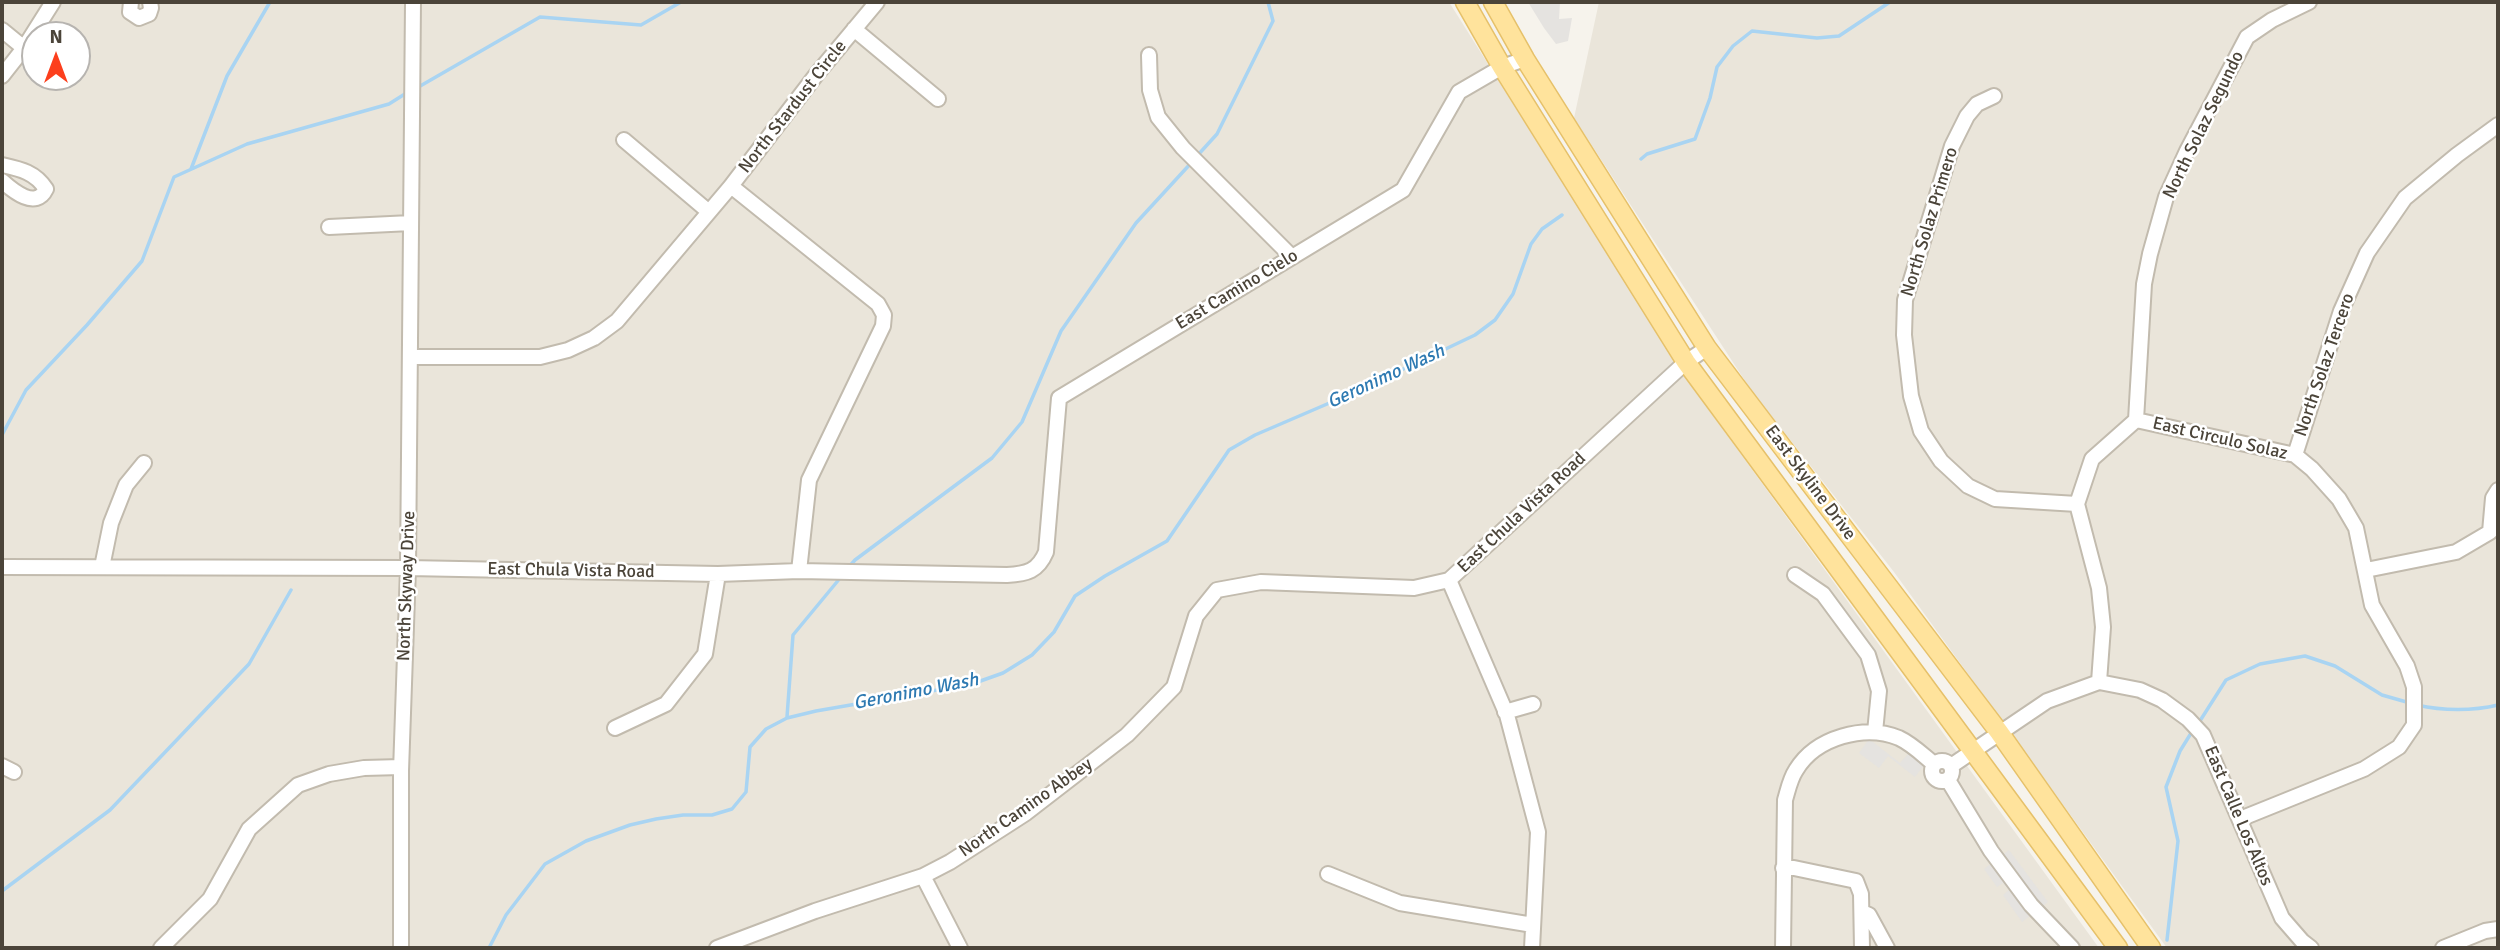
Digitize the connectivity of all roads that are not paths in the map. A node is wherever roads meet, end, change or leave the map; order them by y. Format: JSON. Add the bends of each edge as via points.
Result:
{"nodes":[{"id":1,"x":53,"y":2,"type":"edge"},
{"id":2,"x":131,"y":2,"type":"edge"},
{"id":3,"x":149,"y":2,"type":"edge"},
{"id":4,"x":413,"y":2,"type":"edge"},
{"id":5,"x":877,"y":2,"type":"edge"},
{"id":6,"x":1465,"y":2,"type":"edge"},
{"id":7,"x":1493,"y":2,"type":"edge"},
{"id":8,"x":2309,"y":2,"type":"edge"},
{"id":9,"x":41,"y":21,"type":"edge"},
{"id":10,"x":854,"y":29,"type":"junction"},
{"id":11,"x":2,"y":30,"type":"edge"},
{"id":12,"x":2,"y":41,"type":"edge"},
{"id":13,"x":21,"y":46,"type":"edge"},
{"id":14,"x":21,"y":47,"type":"edge"},
{"id":15,"x":21,"y":52,"type":"edge"},
{"id":16,"x":1149,"y":55,"type":"dead end"},
{"id":17,"x":1525,"y":59,"type":"junction"},
{"id":18,"x":1502,"y":67,"type":"junction"},
{"id":19,"x":2,"y":76,"type":"edge"},
{"id":20,"x":1994,"y":96,"type":"dead end"},
{"id":21,"x":938,"y":99,"type":"dead end"},
{"id":22,"x":2498,"y":125,"type":"edge"},
{"id":23,"x":624,"y":140,"type":"dead end"},
{"id":24,"x":2,"y":165,"type":"edge"},
{"id":25,"x":2,"y":181,"type":"edge"},
{"id":26,"x":731,"y":186,"type":"junction"},
{"id":27,"x":709,"y":212,"type":"junction"},
{"id":28,"x":411,"y":223,"type":"junction"},
{"id":29,"x":329,"y":227,"type":"dead end"},
{"id":30,"x":1293,"y":257,"type":"junction"},
{"id":31,"x":1707,"y":348,"type":"junction"},
{"id":32,"x":411,"y":357,"type":"junction"},
{"id":33,"x":1686,"y":362,"type":"junction"},
{"id":34,"x":2136,"y":420,"type":"junction"},
{"id":35,"x":2295,"y":455,"type":"junction"},
{"id":36,"x":144,"y":463,"type":"dead end"},
{"id":37,"x":2498,"y":490,"type":"edge"},
{"id":38,"x":2077,"y":504,"type":"junction"},
{"id":39,"x":2,"y":567,"type":"edge"},
{"id":40,"x":102,"y":567,"type":"junction"},
{"id":41,"x":1038,"y":567,"type":"joint"},
{"id":42,"x":408,"y":568,"type":"junction"},
{"id":43,"x":2366,"y":570,"type":"junction"},
{"id":44,"x":799,"y":571,"type":"junction"},
{"id":45,"x":718,"y":574,"type":"junction"},
{"id":46,"x":1795,"y":575,"type":"dead end"},
{"id":47,"x":1449,"y":580,"type":"junction"},
{"id":48,"x":1217,"y":590,"type":"joint"},
{"id":49,"x":2099,"y":682,"type":"junction"},
{"id":50,"x":1534,"y":704,"type":"dead end"},
{"id":51,"x":1505,"y":712,"type":"junction"},
{"id":52,"x":614,"y":728,"type":"dead end"},
{"id":53,"x":1875,"y":732,"type":"junction"},
{"id":54,"x":1999,"y":732,"type":"junction"},
{"id":55,"x":1972,"y":751,"type":"junction"},
{"id":56,"x":401,"y":767,"type":"junction"},
{"id":57,"x":1949,"y":773,"type":"junction"},
{"id":58,"x":2240,"y":819,"type":"junction"},
{"id":59,"x":1783,"y":868,"type":"junction"},
{"id":60,"x":1328,"y":874,"type":"dead end"},
{"id":61,"x":923,"y":876,"type":"junction"},
{"id":62,"x":1862,"y":912,"type":"junction"},
{"id":63,"x":1533,"y":925,"type":"junction"},
{"id":64,"x":2498,"y":929,"type":"edge"},
{"id":65,"x":161,"y":948,"type":"edge"},
{"id":66,"x":401,"y":948,"type":"edge"},
{"id":67,"x":717,"y":948,"type":"edge"},
{"id":68,"x":960,"y":948,"type":"edge"},
{"id":69,"x":1532,"y":948,"type":"edge"},
{"id":70,"x":1783,"y":948,"type":"edge"},
{"id":71,"x":1862,"y":948,"type":"edge"},
{"id":72,"x":1887,"y":948,"type":"edge"},
{"id":73,"x":2072,"y":948,"type":"edge"},
{"id":74,"x":2118,"y":948,"type":"edge"},
{"id":75,"x":2151,"y":948,"type":"edge"},
{"id":76,"x":2311,"y":948,"type":"edge"},
{"id":77,"x":2443,"y":948,"type":"edge"}],
"edges":[{"from":1,"to":9,"type":"street"},
{"from":2,"to":3,"type":"street","via":[[131,12],[143,18],[150,11]]},
{"from":4,"to":28,"type":"street","name":"North Skyway Drive"},
{"from":5,"to":10,"type":"street","name":"North Stardust Circle"},
{"from":6,"to":18,"type":"main road","name":"East Skyline Drive"},
{"from":7,"to":17,"type":"main road","name":"East Skyline Drive"},
{"from":8,"to":34,"type":"street","name":"North Solaz Segundo","via":[[2247,37],[2166,197],[2144,284]]},
{"from":10,"to":21,"type":"street"},
{"from":10,"to":26,"type":"street","name":"North Stardust Circle"},
{"from":11,"to":13,"type":"street"},
{"from":12,"to":14,"type":"street"},
{"from":15,"to":19,"type":"street"},
{"from":16,"to":30,"type":"street","via":[[1150,90],[1158,117],[1183,148]]},
{"from":17,"to":18,"type":"street","name":"East Camino Cielo"},
{"from":17,"to":31,"type":"main road","name":"East Skyline Drive"},
{"from":18,"to":30,"type":"street","name":"East Camino Cielo","via":[[1459,92],[1403,190]]},
{"from":18,"to":33,"type":"main road","name":"East Skyline Drive"},
{"from":20,"to":38,"type":"street","name":"North Solaz Primero","via":[[1977,104],[1952,146],[1905,300],[1911,396],[1921,431],[1941,461],[1968,486],[1995,499]]},
{"from":22,"to":35,"type":"street","name":"North Solaz Tercero","via":[[2405,198],[2367,253],[2341,311]]},
{"from":23,"to":27,"type":"street"},
{"from":24,"to":25,"type":"street","via":[[26,171],[46,189],[36,198],[24,197]]},
{"from":26,"to":27,"type":"street","name":"North Stardust Circle"},
{"from":26,"to":44,"type":"street","via":[[878,304],[884,314],[883,326],[809,480]]},
{"from":27,"to":32,"type":"street","name":"North Stardust Circle","via":[[617,321],[594,338],[540,357]]},
{"from":28,"to":29,"type":"street"},
{"from":28,"to":32,"type":"street","name":"North Skyway Drive"},
{"from":30,"to":41,"type":"street","name":"East Camino Cielo","via":[[1059,398],[1046,552]]},
{"from":31,"to":33,"type":"street","name":"East Chula Vista Road"},
{"from":31,"to":54,"type":"main road","name":"East Skyline Drive"},
{"from":32,"to":42,"type":"street","name":"North Skyway Drive"},
{"from":33,"to":47,"type":"street","name":"East Chula Vista Road"},
{"from":33,"to":55,"type":"main road","name":"East Skyline Drive"},
{"from":34,"to":35,"type":"street","name":"East Circulo Solaz"},
{"from":34,"to":38,"type":"street","name":"East Circulo Solaz","via":[[2092,459]]},
{"from":35,"to":43,"type":"street","name":"East Circulo Solaz","via":[[2339,499],[2356,528]]},
{"from":36,"to":40,"type":"street","via":[[126,485],[111,523]]},
{"from":37,"to":43,"type":"street","via":[[2490,532],[2456,552]]},
{"from":38,"to":49,"type":"street","via":[[2099,588],[2103,627]]},
{"from":39,"to":40,"type":"street","name":"East Chula Vista Road"},
{"from":40,"to":42,"type":"street","name":"East Chula Vista Road"},
{"from":41,"to":44,"type":"street","name":"East Chula Vista Road","via":[[1007,575]]},
{"from":42,"to":45,"type":"street","name":"East Chula Vista Road"},
{"from":42,"to":56,"type":"street","name":"North Skyway Drive"},
{"from":43,"to":58,"type":"street","name":"East Circulo Solaz","via":[[2372,605],[2414,687],[2414,725],[2399,747],[2364,769]]},
{"from":44,"to":45,"type":"street","name":"East Chula Vista Road"},
{"from":45,"to":52,"type":"street","via":[[705,654],[666,704]]},
{"from":46,"to":53,"type":"street","via":[[1823,594],[1868,655],[1879,691]]},
{"from":47,"to":48,"type":"street","name":"East Chula Vista Road","via":[[1414,588],[1261,582]]},
{"from":47,"to":51,"type":"street"},
{"from":48,"to":61,"type":"street","name":"North Camino Abbey","via":[[1195,616],[1174,687],[1127,735],[1026,813]]},
{"from":49,"to":54,"type":"street","via":[[2047,701]]},
{"from":49,"to":58,"type":"street","name":"East Calle Los Altos","via":[[2140,690],[2188,719],[2203,735]]},
{"from":50,"to":51,"type":"street"},
{"from":51,"to":63,"type":"street","via":[[1538,832]]},
{"from":53,"to":57,"type":"street","via":[[1898,738],[1934,764],[1943,761]]},
{"from":53,"to":59,"type":"street","via":[[1839,737],[1798,767],[1785,800]]},
{"from":54,"to":55,"type":"street"},
{"from":54,"to":75,"type":"main road","name":"East Skyline Drive"},
{"from":55,"to":57,"type":"street"},
{"from":55,"to":74,"type":"main road","name":"East Skyline Drive"},
{"from":56,"to":65,"type":"street","via":[[329,774],[298,785],[249,829],[210,899]]},
{"from":56,"to":66,"type":"street","name":"North Skyway Drive"},
{"from":57,"to":73,"type":"street","via":[[1992,851],[2031,905]]},
{"from":58,"to":76,"type":"street","name":"East Calle Los Altos","via":[[2282,918]]},
{"from":59,"to":62,"type":"street","via":[[1856,881]]},
{"from":59,"to":70,"type":"street"},
{"from":60,"to":63,"type":"street","via":[[1400,903]]},
{"from":61,"to":67,"type":"street","name":"North Camino Abbey"},
{"from":61,"to":68,"type":"street"},
{"from":62,"to":71,"type":"street"},
{"from":62,"to":72,"type":"street","via":[[1869,915]]},
{"from":63,"to":69,"type":"street"},
{"from":64,"to":77,"type":"street"}]}
